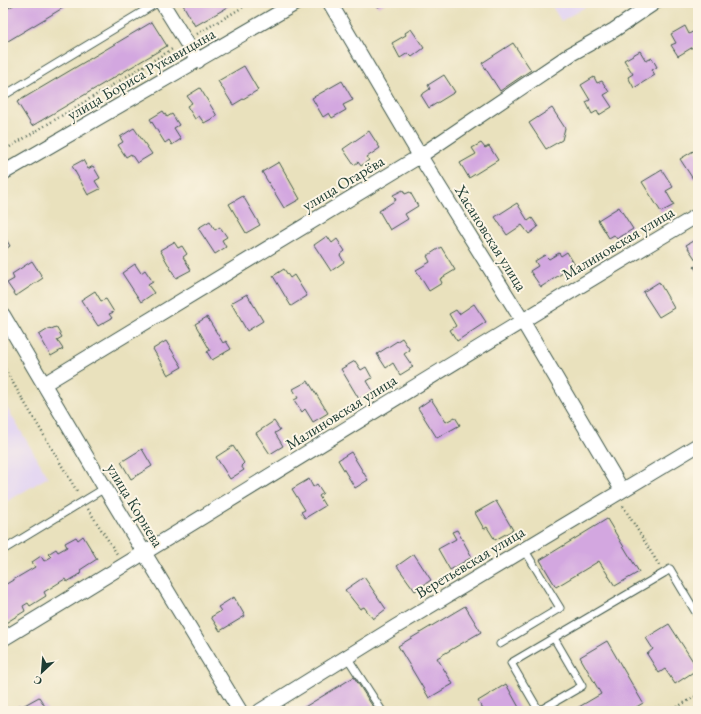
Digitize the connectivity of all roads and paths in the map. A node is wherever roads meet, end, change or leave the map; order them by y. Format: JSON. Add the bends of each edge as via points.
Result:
{"nodes":[{"id":1,"x":157,"y":3,"type":"edge"},
{"id":2,"x":162,"y":3,"type":"edge"},
{"id":3,"x":250,"y":3,"type":"edge"},
{"id":4,"x":296,"y":3,"type":"edge"},
{"id":5,"x":330,"y":3,"type":"edge"},
{"id":6,"x":654,"y":3,"type":"edge"},
{"id":7,"x":186,"y":41,"type":"junction"},
{"id":8,"x":198,"y":61,"type":"junction"},
{"id":9,"x":3,"y":96,"type":"edge"},
{"id":10,"x":3,"y":151,"type":"edge"},
{"id":11,"x":420,"y":156,"type":"junction"},
{"id":12,"x":3,"y":173,"type":"edge"},
{"id":13,"x":698,"y":215,"type":"edge"},
{"id":14,"x":3,"y":315,"type":"edge"},
{"id":15,"x":522,"y":320,"type":"junction"},
{"id":16,"x":3,"y":366,"type":"edge"},
{"id":17,"x":44,"y":384,"type":"junction"},
{"id":18,"x":698,"y":445,"type":"edge"},
{"id":19,"x":105,"y":488,"type":"junction"},
{"id":20,"x":619,"y":492,"type":"junction"},
{"id":21,"x":83,"y":501,"type":"junction"},
{"id":22,"x":524,"y":549,"type":"junction"},
{"id":23,"x":3,"y":550,"type":"edge"},
{"id":24,"x":145,"y":553,"type":"junction"},
{"id":25,"x":124,"y":565,"type":"junction"},
{"id":26,"x":664,"y":573,"type":"junction"},
{"id":27,"x":698,"y":616,"type":"edge"},
{"id":28,"x":554,"y":638,"type":"junction"},
{"id":29,"x":3,"y":639,"type":"edge"},
{"id":30,"x":500,"y":644,"type":"dead end"},
{"id":31,"x":347,"y":656,"type":"junction"},
{"id":32,"x":698,"y":695,"type":"edge"},
{"id":33,"x":240,"y":711,"type":"edge"},
{"id":34,"x":260,"y":711,"type":"edge"},
{"id":35,"x":382,"y":711,"type":"edge"},
{"id":36,"x":670,"y":711,"type":"edge"}],
"edges":[{"from":1,"to":9,"type":"lane"},
{"from":2,"to":7,"type":"street"},
{"from":3,"to":7,"type":"path"},
{"from":4,"to":8,"type":"street","name":"улица Бориса Рукавицына"},
{"from":5,"to":11,"type":"street","name":"Хасановская улица"},
{"from":6,"to":11,"type":"street","name":"улица Огарёва","via":[[614,30],[571,54]]},
{"from":7,"to":8,"type":"street"},
{"from":7,"to":10,"type":"path"},
{"from":8,"to":12,"type":"street","name":"улица Бориса Рукавицына"},
{"from":11,"to":15,"type":"street","name":"Хасановская улица"},
{"from":11,"to":17,"type":"street","name":"улица Огарёва"},
{"from":13,"to":15,"type":"street","name":"Малиновская улица"},
{"from":14,"to":17,"type":"street","name":"улица Корнева"},
{"from":15,"to":20,"type":"street","name":"Хасановская улица"},
{"from":15,"to":24,"type":"street","name":"Малиновская улица"},
{"from":16,"to":21,"type":"path"},
{"from":17,"to":19,"type":"street","name":"улица Корнева"},
{"from":18,"to":20,"type":"street","name":"Веретьевская улица"},
{"from":19,"to":21,"type":"lane"},
{"from":19,"to":24,"type":"street","name":"улица Корнева"},
{"from":20,"to":22,"type":"street","name":"Веретьевская улица"},
{"from":20,"to":26,"type":"path"},
{"from":21,"to":23,"type":"lane"},
{"from":21,"to":25,"type":"path"},
{"from":22,"to":30,"type":"lane","via":[[560,608]]},
{"from":22,"to":31,"type":"street","name":"Веретьевская улица"},
{"from":24,"to":25,"type":"street","name":"Малиновская улица"},
{"from":24,"to":33,"type":"street","name":"улица Корнева"},
{"from":25,"to":29,"type":"street","name":"Малиновская улица"},
{"from":26,"to":27,"type":"lane","via":[[670,569]]},
{"from":26,"to":28,"type":"lane"},
{"from":28,"to":28,"type":"lane","via":[[511,663],[540,711],[582,686]]},
{"from":31,"to":34,"type":"street","name":"Веретьевская улица"},
{"from":31,"to":35,"type":"lane"},
{"from":32,"to":36,"type":"path"}]}
